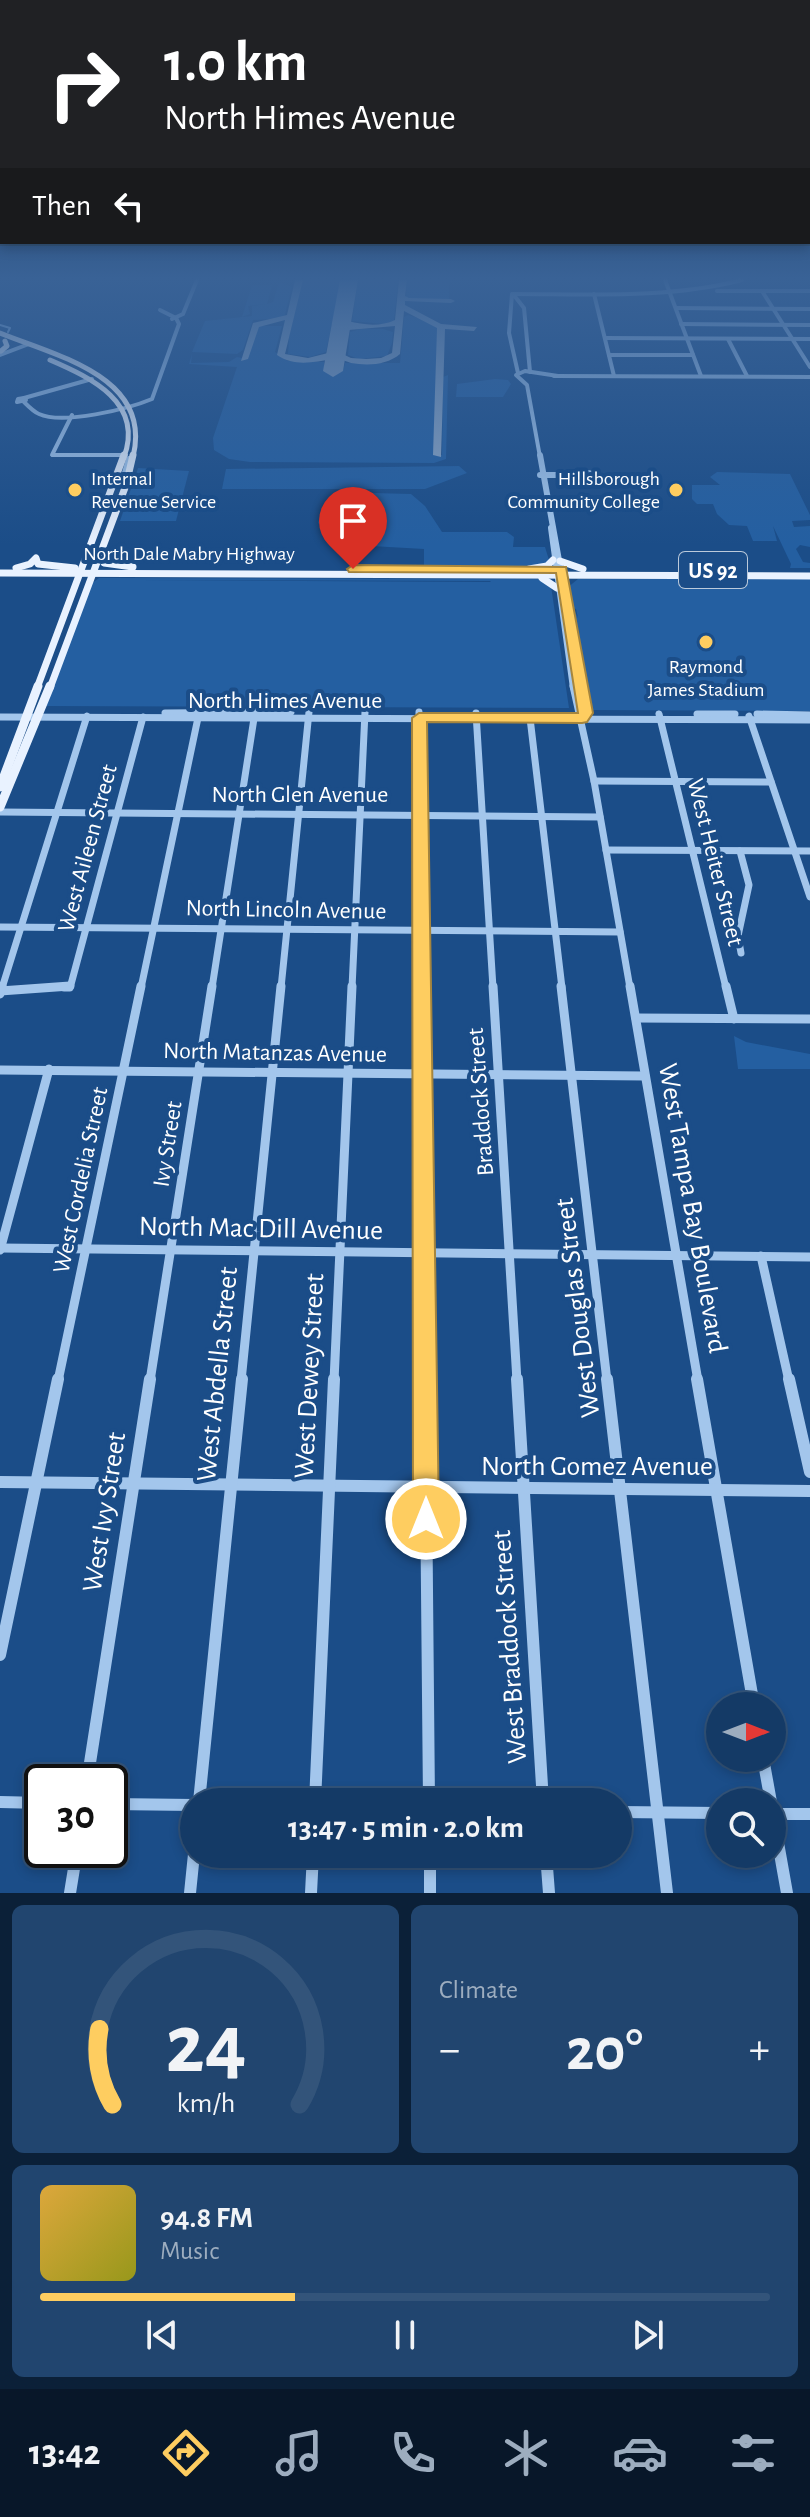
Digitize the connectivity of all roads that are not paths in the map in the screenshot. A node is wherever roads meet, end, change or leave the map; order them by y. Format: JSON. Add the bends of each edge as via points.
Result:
{"nodes":[{"id":1,"x":70,"y":368,"type":"edge"},
{"id":2,"x":87,"y":368,"type":"edge"},
{"id":3,"x":159,"y":368,"type":"edge"},
{"id":4,"x":517,"y":368,"type":"edge"},
{"id":5,"x":530,"y":368,"type":"edge"},
{"id":6,"x":612,"y":368,"type":"edge"},
{"id":7,"x":698,"y":368,"type":"edge"},
{"id":8,"x":743,"y":368,"type":"edge"},
{"id":9,"x":531,"y":375,"type":"junction"},
{"id":10,"x":520,"y":376,"type":"junction"},
{"id":11,"x":614,"y":376,"type":"junction"},
{"id":12,"x":701,"y":376,"type":"junction"},
{"id":13,"x":747,"y":376,"type":"junction"},
{"id":14,"x":810,"y":377,"type":"edge"},
{"id":15,"x":92,"y":379,"type":"junction"},
{"id":16,"x":527,"y":385,"type":"junction"},
{"id":17,"x":121,"y":393,"type":"junction"},
{"id":18,"x":131,"y":406,"type":"junction"},
{"id":19,"x":119,"y":407,"type":"junction"},
{"id":20,"x":72,"y":415,"type":"junction"},
{"id":21,"x":126,"y":454,"type":"junction"},
{"id":22,"x":542,"y":475,"type":"junction"},
{"id":23,"x":584,"y":475,"type":"dead end"},
{"id":24,"x":126,"y":485,"type":"junction"},
{"id":25,"x":100,"y":552,"type":"junction"},
{"id":26,"x":141,"y":568,"type":"junction"},
{"id":27,"x":558,"y":568,"type":"junction"},
{"id":28,"x":0,"y":570,"type":"edge"},
{"id":29,"x":80,"y":570,"type":"junction"},
{"id":30,"x":93,"y":570,"type":"junction"},
{"id":31,"x":353,"y":572,"type":"junction"},
{"id":32,"x":531,"y":572,"type":"junction"},
{"id":33,"x":584,"y":572,"type":"junction"},
{"id":34,"x":45,"y":573,"type":"junction"},
{"id":35,"x":115,"y":573,"type":"junction"},
{"id":36,"x":806,"y":573,"type":"edge"},
{"id":37,"x":78,"y":583,"type":"junction"},
{"id":38,"x":87,"y":585,"type":"junction"},
{"id":39,"x":561,"y":587,"type":"junction"},
{"id":40,"x":57,"y":636,"type":"junction"},
{"id":41,"x":69,"y":636,"type":"junction"},
{"id":42,"x":577,"y":680,"type":"junction"},
{"id":43,"x":576,"y":700,"type":"junction"},
{"id":44,"x":563,"y":713,"type":"junction"},
{"id":45,"x":0,"y":715,"type":"edge"},
{"id":46,"x":33,"y":715,"type":"junction"},
{"id":47,"x":87,"y":715,"type":"junction"},
{"id":48,"x":255,"y":715,"type":"junction"},
{"id":49,"x":309,"y":715,"type":"junction"},
{"id":50,"x":365,"y":715,"type":"junction"},
{"id":51,"x":419,"y":715,"type":"junction"},
{"id":52,"x":476,"y":715,"type":"junction"},
{"id":53,"x":582,"y":715,"type":"junction"},
{"id":54,"x":143,"y":716,"type":"junction"},
{"id":55,"x":199,"y":716,"type":"junction"},
{"id":56,"x":659,"y":716,"type":"junction"},
{"id":57,"x":749,"y":717,"type":"junction"},
{"id":58,"x":810,"y":717,"type":"edge"},
{"id":59,"x":530,"y":718,"type":"junction"},
{"id":60,"x":594,"y":781,"type":"junction"},
{"id":61,"x":675,"y":781,"type":"junction"},
{"id":62,"x":771,"y":782,"type":"junction"},
{"id":63,"x":0,"y":787,"type":"edge"},
{"id":64,"x":0,"y":809,"type":"edge"},
{"id":65,"x":57,"y":812,"type":"junction"},
{"id":66,"x":117,"y":813,"type":"junction"},
{"id":67,"x":178,"y":813,"type":"junction"},
{"id":68,"x":239,"y":814,"type":"junction"},
{"id":69,"x":299,"y":814,"type":"junction"},
{"id":70,"x":360,"y":815,"type":"junction"},
{"id":71,"x":421,"y":815,"type":"junction"},
{"id":72,"x":482,"y":815,"type":"junction"},
{"id":73,"x":543,"y":816,"type":"junction"},
{"id":74,"x":600,"y":817,"type":"junction"},
{"id":75,"x":606,"y":850,"type":"junction"},
{"id":76,"x":693,"y":851,"type":"junction"},
{"id":77,"x":740,"y":851,"type":"junction"},
{"id":78,"x":795,"y":851,"type":"junction"},
{"id":79,"x":810,"y":851,"type":"edge"},
{"id":80,"x":810,"y":897,"type":"edge"},
{"id":81,"x":0,"y":927,"type":"edge"},
{"id":82,"x":19,"y":927,"type":"junction"},
{"id":83,"x":87,"y":927,"type":"junction"},
{"id":84,"x":154,"y":928,"type":"junction"},
{"id":85,"x":221,"y":929,"type":"junction"},
{"id":86,"x":288,"y":929,"type":"junction"},
{"id":87,"x":355,"y":930,"type":"junction"},
{"id":88,"x":422,"y":930,"type":"junction"},
{"id":89,"x":489,"y":931,"type":"junction"},
{"id":90,"x":556,"y":931,"type":"junction"},
{"id":91,"x":620,"y":932,"type":"junction"},
{"id":92,"x":741,"y":953,"type":"dead end"},
{"id":93,"x":0,"y":992,"type":"edge"},
{"id":94,"x":636,"y":1018,"type":"junction"},
{"id":95,"x":734,"y":1019,"type":"junction"},
{"id":96,"x":810,"y":1019,"type":"edge"},
{"id":97,"x":49,"y":1069,"type":"junction"},
{"id":98,"x":0,"y":1070,"type":"edge"},
{"id":99,"x":123,"y":1070,"type":"junction"},
{"id":100,"x":198,"y":1071,"type":"junction"},
{"id":101,"x":273,"y":1072,"type":"junction"},
{"id":102,"x":348,"y":1073,"type":"junction"},
{"id":103,"x":423,"y":1073,"type":"junction"},
{"id":104,"x":498,"y":1074,"type":"junction"},
{"id":105,"x":573,"y":1075,"type":"junction"},
{"id":106,"x":645,"y":1076,"type":"junction"},
{"id":107,"x":0,"y":1249,"type":"edge"},
{"id":108,"x":86,"y":1249,"type":"junction"},
{"id":109,"x":170,"y":1250,"type":"junction"},
{"id":110,"x":255,"y":1251,"type":"junction"},
{"id":111,"x":339,"y":1252,"type":"junction"},
{"id":112,"x":424,"y":1253,"type":"junction"},
{"id":113,"x":509,"y":1254,"type":"junction"},
{"id":114,"x":594,"y":1254,"type":"junction"},
{"id":115,"x":676,"y":1255,"type":"junction"},
{"id":116,"x":761,"y":1256,"type":"junction"},
{"id":117,"x":810,"y":1257,"type":"edge"},
{"id":118,"x":810,"y":1472,"type":"edge"},
{"id":119,"x":0,"y":1482,"type":"edge"},
{"id":120,"x":36,"y":1483,"type":"junction"},
{"id":121,"x":133,"y":1483,"type":"junction"},
{"id":122,"x":231,"y":1485,"type":"junction"},
{"id":123,"x":329,"y":1486,"type":"junction"},
{"id":124,"x":426,"y":1488,"type":"junction"},
{"id":125,"x":524,"y":1488,"type":"junction"},
{"id":126,"x":622,"y":1489,"type":"junction"},
{"id":127,"x":717,"y":1489,"type":"junction"},
{"id":128,"x":810,"y":1491,"type":"edge"},
{"id":129,"x":0,"y":1655,"type":"edge"},
{"id":130,"x":752,"y":1692,"type":"edge"},
{"id":131,"x":90,"y":1764,"type":"edge"},
{"id":132,"x":200,"y":1788,"type":"edge"},
{"id":133,"x":316,"y":1788,"type":"edge"},
{"id":134,"x":429,"y":1788,"type":"edge"},
{"id":135,"x":542,"y":1788,"type":"edge"},
{"id":136,"x":0,"y":1802,"type":"edge"},
{"id":137,"x":24,"y":1803,"type":"edge"},
{"id":138,"x":128,"y":1804,"type":"edge"},
{"id":139,"x":180,"y":1805,"type":"edge"},
{"id":140,"x":632,"y":1812,"type":"edge"},
{"id":141,"x":657,"y":1812,"type":"junction"},
{"id":142,"x":706,"y":1813,"type":"edge"},
{"id":143,"x":786,"y":1813,"type":"edge"},
{"id":144,"x":810,"y":1814,"type":"edge"},
{"id":145,"x":74,"y":1868,"type":"edge"},
{"id":146,"x":193,"y":1868,"type":"edge"},
{"id":147,"x":312,"y":1868,"type":"edge"},
{"id":148,"x":430,"y":1868,"type":"edge"},
{"id":149,"x":547,"y":1868,"type":"edge"},
{"id":150,"x":782,"y":1868,"type":"edge"},
{"id":151,"x":70,"y":1893,"type":"edge"},
{"id":152,"x":190,"y":1893,"type":"edge"},
{"id":153,"x":311,"y":1893,"type":"edge"},
{"id":154,"x":430,"y":1893,"type":"edge"},
{"id":155,"x":549,"y":1893,"type":"edge"},
{"id":156,"x":667,"y":1893,"type":"edge"},
{"id":157,"x":787,"y":1893,"type":"edge"}],
"edges":[{"from":1,"to":15,"type":"main road"},
{"from":2,"to":17,"type":"main road"},
{"from":3,"to":18,"type":"street","via":[[150,394]]},
{"from":4,"to":10,"type":"street"},
{"from":5,"to":9,"type":"street"},
{"from":6,"to":11,"type":"street"},
{"from":7,"to":12,"type":"street"},
{"from":8,"to":13,"type":"street"},
{"from":9,"to":10,"type":"street"},
{"from":9,"to":11,"type":"street"},
{"from":9,"to":16,"type":"street"},
{"from":10,"to":16,"type":"street"},
{"from":11,"to":12,"type":"street"},
{"from":12,"to":13,"type":"street"},
{"from":13,"to":14,"type":"street"},
{"from":15,"to":17,"type":"main road"},
{"from":15,"to":19,"type":"main road"},
{"from":15,"to":20,"type":"street","via":[[25,400],[42,415]]},
{"from":16,"to":22,"type":"street","name":"West Tampa Bay Boulevard"},
{"from":17,"to":18,"type":"main road"},
{"from":18,"to":19,"type":"street"},
{"from":18,"to":24,"type":"main road","via":[[138,433]]},
{"from":19,"to":20,"type":"street"},
{"from":19,"to":21,"type":"main road","via":[[130,434]]},
{"from":20,"to":21,"type":"street","via":[[52,455]]},
{"from":21,"to":24,"type":"street"},
{"from":21,"to":29,"type":"main road"},
{"from":22,"to":23,"type":"street"},
{"from":22,"to":27,"type":"street","name":"West Tampa Bay Boulevard"},
{"from":24,"to":25,"type":"main road"},
{"from":25,"to":26,"type":"main road","via":[[104,563]]},
{"from":25,"to":30,"type":"main road"},
{"from":26,"to":30,"type":"main road","name":"North Dale Mabry Highway","number":"US 92"},
{"from":26,"to":31,"type":"main road","name":"North Dale Mabry Highway","number":"US 92"},
{"from":27,"to":32,"type":"main road","name":"North Dale Mabry Highway","number":"US 92"},
{"from":27,"to":32,"type":"main road"},
{"from":27,"to":33,"type":"main road","name":"North Dale Mabry Highway","number":"US 92"},
{"from":27,"to":33,"type":"main road"},
{"from":27,"to":39,"type":"street","name":"West Tampa Bay Boulevard"},
{"from":28,"to":29,"type":"main road","name":"North Dale Mabry Highway","number":"US 92"},
{"from":28,"to":34,"type":"main road","name":"North Dale Mabry Highway","number":"US 92"},
{"from":29,"to":30,"type":"main road","name":"North Dale Mabry Highway","number":"US 92"},
{"from":29,"to":34,"type":"main road","number":"US 92"},
{"from":29,"to":37,"type":"main road"},
{"from":30,"to":35,"type":"main road","name":"North Dale Mabry Highway","number":"US 92"},
{"from":30,"to":38,"type":"main road"},
{"from":31,"to":32,"type":"main road","name":"North Dale Mabry Highway","number":"US 92"},
{"from":31,"to":35,"type":"main road","name":"North Dale Mabry Highway","number":"US 92"},
{"from":32,"to":39,"type":"main road"},
{"from":33,"to":36,"type":"main road","name":"North Dale Mabry Highway","number":"US 92"},
{"from":33,"to":39,"type":"main road"},
{"from":34,"to":37,"type":"main road","via":[[69,575]]},
{"from":35,"to":38,"type":"main road"},
{"from":37,"to":40,"type":"main road"},
{"from":38,"to":41,"type":"main road"},
{"from":39,"to":42,"type":"street","name":"West Tampa Bay Boulevard"},
{"from":40,"to":41,"type":"main road"},
{"from":40,"to":46,"type":"main road"},
{"from":41,"to":46,"type":"main road"},
{"from":42,"to":43,"type":"street","name":"West Tampa Bay Boulevard"},
{"from":42,"to":53,"type":"street","name":"West Tampa Bay Boulevard"},
{"from":43,"to":44,"type":"street"},
{"from":43,"to":53,"type":"street","name":"West Tampa Bay Boulevard"},
{"from":44,"to":52,"type":"street","name":"North Himes Avenue"},
{"from":44,"to":53,"type":"street","name":"North Himes Avenue"},
{"from":45,"to":46,"type":"street","name":"North Himes Avenue"},
{"from":46,"to":47,"type":"street","name":"North Himes Avenue"},
{"from":46,"to":63,"type":"main road"},
{"from":46,"to":64,"type":"main road"},
{"from":47,"to":54,"type":"street","name":"North Himes Avenue"},
{"from":47,"to":65,"type":"street"},
{"from":48,"to":49,"type":"street","name":"North Himes Avenue"},
{"from":48,"to":55,"type":"street","name":"North Himes Avenue"},
{"from":48,"to":68,"type":"street","name":"Ivy Street"},
{"from":49,"to":50,"type":"street","name":"North Himes Avenue"},
{"from":49,"to":69,"type":"street","name":"West Abdella Street"},
{"from":50,"to":51,"type":"street","name":"North Himes Avenue"},
{"from":50,"to":70,"type":"street","name":"West Dewey Street"},
{"from":51,"to":52,"type":"street","name":"North Himes Avenue"},
{"from":51,"to":71,"type":"street"},
{"from":52,"to":59,"type":"street","name":"North Himes Avenue"},
{"from":52,"to":72,"type":"street","name":"Braddock Street"},
{"from":53,"to":56,"type":"street","name":"North Himes Avenue"},
{"from":53,"to":59,"type":"street","name":"North Himes Avenue"},
{"from":53,"to":60,"type":"street","name":"West Tampa Bay Boulevard"},
{"from":54,"to":55,"type":"street","name":"North Himes Avenue"},
{"from":54,"to":66,"type":"street","name":"West Aileen Street"},
{"from":55,"to":67,"type":"street","name":"West Cordelia Street"},
{"from":56,"to":57,"type":"street","name":"North Himes Avenue"},
{"from":56,"to":61,"type":"street","name":"West Heiter Street"},
{"from":57,"to":58,"type":"street","name":"North Himes Avenue"},
{"from":57,"to":62,"type":"street"},
{"from":59,"to":73,"type":"street","name":"West Douglas Street"},
{"from":60,"to":61,"type":"street"},
{"from":60,"to":74,"type":"street","name":"West Tampa Bay Boulevard"},
{"from":61,"to":62,"type":"street"},
{"from":61,"to":76,"type":"street","name":"West Heiter Street"},
{"from":62,"to":78,"type":"street"},
{"from":64,"to":65,"type":"street","name":"North Glen Avenue"},
{"from":65,"to":66,"type":"street","name":"North Glen Avenue"},
{"from":65,"to":82,"type":"street"},
{"from":66,"to":67,"type":"street","name":"North Glen Avenue"},
{"from":66,"to":83,"type":"street","name":"West Aileen Street"},
{"from":67,"to":68,"type":"street","name":"North Glen Avenue"},
{"from":67,"to":84,"type":"street","name":"West Cordelia Street"},
{"from":68,"to":69,"type":"street","name":"North Glen Avenue"},
{"from":68,"to":85,"type":"street","name":"Ivy Street"},
{"from":69,"to":70,"type":"street","name":"North Glen Avenue"},
{"from":69,"to":86,"type":"street","name":"West Abdella Street"},
{"from":70,"to":71,"type":"street","name":"North Glen Avenue"},
{"from":70,"to":87,"type":"street","name":"West Dewey Street"},
{"from":71,"to":72,"type":"street","name":"North Glen Avenue"},
{"from":71,"to":88,"type":"street"},
{"from":72,"to":73,"type":"street","name":"North Glen Avenue"},
{"from":72,"to":89,"type":"street","name":"Braddock Street"},
{"from":73,"to":74,"type":"street","name":"North Glen Avenue"},
{"from":73,"to":90,"type":"street","name":"West Douglas Street"},
{"from":74,"to":75,"type":"street","name":"West Tampa Bay Boulevard"},
{"from":75,"to":76,"type":"street"},
{"from":75,"to":91,"type":"street","name":"West Tampa Bay Boulevard"},
{"from":76,"to":77,"type":"street"},
{"from":76,"to":95,"type":"street","name":"West Heiter Street"},
{"from":77,"to":78,"type":"street"},
{"from":77,"to":92,"type":"street","via":[[749,885],[738,936]]},
{"from":78,"to":79,"type":"street"},
{"from":78,"to":80,"type":"street"},
{"from":81,"to":82,"type":"street","name":"North Lincoln Avenue"},
{"from":82,"to":83,"type":"street","name":"North Lincoln Avenue"},
{"from":82,"to":93,"type":"street"},
{"from":83,"to":84,"type":"street","name":"North Lincoln Avenue"},
{"from":83,"to":93,"type":"street","name":"West Aileen Street","via":[[70,988]]},
{"from":84,"to":85,"type":"street","name":"North Lincoln Avenue"},
{"from":84,"to":99,"type":"street","name":"West Cordelia Street"},
{"from":85,"to":86,"type":"street","name":"North Lincoln Avenue"},
{"from":85,"to":100,"type":"street","name":"Ivy Street"},
{"from":86,"to":87,"type":"street","name":"North Lincoln Avenue"},
{"from":86,"to":101,"type":"street","name":"West Abdella Street"},
{"from":87,"to":88,"type":"street","name":"North Lincoln Avenue"},
{"from":87,"to":102,"type":"street","name":"West Dewey Street"},
{"from":88,"to":89,"type":"street","name":"North Lincoln Avenue"},
{"from":88,"to":103,"type":"street"},
{"from":89,"to":90,"type":"street","name":"North Lincoln Avenue"},
{"from":89,"to":104,"type":"street","name":"Braddock Street"},
{"from":90,"to":91,"type":"street","name":"North Lincoln Avenue"},
{"from":90,"to":105,"type":"street","name":"West Douglas Street"},
{"from":91,"to":94,"type":"street","name":"West Tampa Bay Boulevard"},
{"from":94,"to":95,"type":"street"},
{"from":94,"to":106,"type":"street","name":"West Tampa Bay Boulevard"},
{"from":95,"to":96,"type":"street"},
{"from":97,"to":98,"type":"street","name":"North Matanzas Avenue"},
{"from":97,"to":99,"type":"street","name":"North Matanzas Avenue"},
{"from":97,"to":107,"type":"street"},
{"from":99,"to":100,"type":"street","name":"North Matanzas Avenue"},
{"from":99,"to":108,"type":"street","name":"West Cordelia Street"},
{"from":100,"to":101,"type":"street","name":"North Matanzas Avenue"},
{"from":100,"to":109,"type":"street","name":"Ivy Street"},
{"from":101,"to":102,"type":"street","name":"North Matanzas Avenue"},
{"from":101,"to":110,"type":"street","name":"West Abdella Street"},
{"from":102,"to":103,"type":"street","name":"North Matanzas Avenue"},
{"from":102,"to":111,"type":"street","name":"West Dewey Street"},
{"from":103,"to":104,"type":"street","name":"North Matanzas Avenue"},
{"from":103,"to":112,"type":"street"},
{"from":104,"to":105,"type":"street","name":"North Matanzas Avenue"},
{"from":104,"to":113,"type":"street","name":"Braddock Street"},
{"from":105,"to":106,"type":"street","name":"North Matanzas Avenue"},
{"from":105,"to":114,"type":"street","name":"West Douglas Street"},
{"from":106,"to":115,"type":"street","name":"West Tampa Bay Boulevard"},
{"from":107,"to":108,"type":"street","name":"North Mac Dill Avenue"},
{"from":108,"to":109,"type":"street","name":"North Mac Dill Avenue"},
{"from":108,"to":120,"type":"street","name":"West Cordelia Street"},
{"from":109,"to":110,"type":"street","name":"North Mac Dill Avenue"},
{"from":109,"to":121,"type":"street","name":"West Ivy Street"},
{"from":110,"to":111,"type":"street","name":"North Mac Dill Avenue"},
{"from":110,"to":122,"type":"street","name":"West Abdella Street"},
{"from":111,"to":112,"type":"street","name":"North Mac Dill Avenue"},
{"from":111,"to":123,"type":"street","name":"West Dewey Street"},
{"from":112,"to":113,"type":"street","name":"North Mac Dill Avenue"},
{"from":112,"to":124,"type":"street"},
{"from":113,"to":114,"type":"street","name":"North Mac Dill Avenue"},
{"from":113,"to":125,"type":"street","name":"Braddock Street"},
{"from":114,"to":115,"type":"street","name":"North Mac Dill Avenue"},
{"from":114,"to":126,"type":"street","name":"West Douglas Street"},
{"from":115,"to":116,"type":"street","name":"North Mac Dill Avenue"},
{"from":115,"to":127,"type":"street","name":"West Tampa Bay Boulevard"},
{"from":116,"to":117,"type":"street","name":"North Mac Dill Avenue"},
{"from":116,"to":118,"type":"street"},
{"from":119,"to":120,"type":"street","name":"North Gomez Avenue"},
{"from":120,"to":121,"type":"street","name":"North Gomez Avenue"},
{"from":120,"to":129,"type":"street","name":"West Cordelia Street"},
{"from":121,"to":122,"type":"street","name":"North Gomez Avenue"},
{"from":121,"to":131,"type":"street","name":"West Ivy Street"},
{"from":122,"to":123,"type":"street","name":"North Gomez Avenue"},
{"from":122,"to":132,"type":"street","name":"West Abdella Street"},
{"from":123,"to":124,"type":"street","name":"North Gomez Avenue"},
{"from":123,"to":133,"type":"street","name":"West Dewey Street"},
{"from":124,"to":125,"type":"street","name":"North Gomez Avenue"},
{"from":124,"to":134,"type":"street"},
{"from":125,"to":126,"type":"street","name":"North Gomez Avenue"},
{"from":125,"to":135,"type":"street","name":"West Braddock Street"},
{"from":126,"to":127,"type":"street","name":"North Gomez Avenue"},
{"from":126,"to":141,"type":"street","name":"West Douglas Street"},
{"from":127,"to":128,"type":"street","name":"North Gomez Avenue"},
{"from":127,"to":130,"type":"street","name":"West Tampa Bay Boulevard"},
{"from":136,"to":137,"type":"street"},
{"from":138,"to":139,"type":"street"},
{"from":140,"to":141,"type":"street"},
{"from":141,"to":142,"type":"street"},
{"from":141,"to":156,"type":"street","name":"West Douglas Street"},
{"from":143,"to":144,"type":"street"},
{"from":145,"to":151,"type":"street"},
{"from":146,"to":152,"type":"street"},
{"from":147,"to":153,"type":"street"},
{"from":148,"to":154,"type":"street"},
{"from":149,"to":155,"type":"street"},
{"from":150,"to":157,"type":"street"}]}
